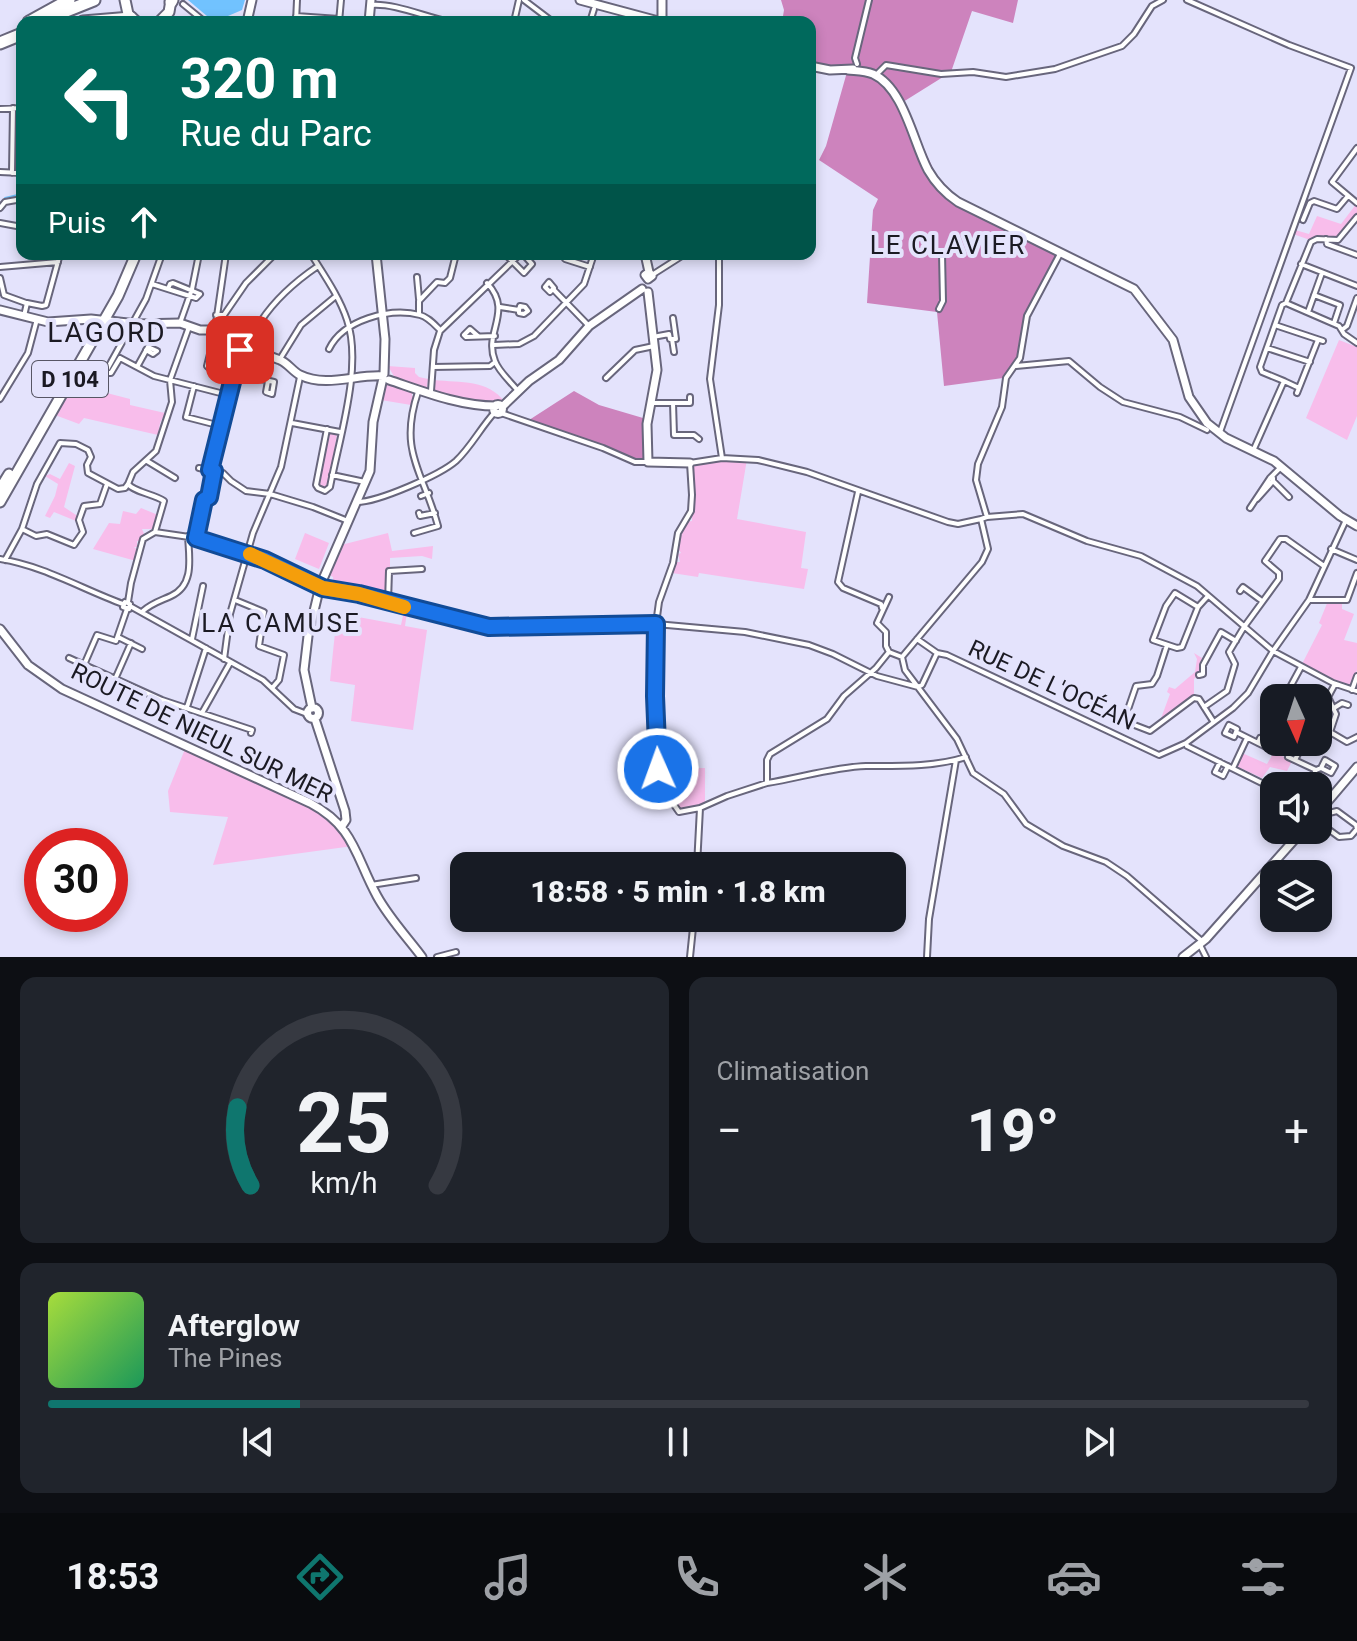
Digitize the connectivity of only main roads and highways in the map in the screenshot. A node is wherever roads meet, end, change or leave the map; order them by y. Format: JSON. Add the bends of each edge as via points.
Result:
{"nodes":[{"id":1,"x":69,"y":0,"type":"edge"},
{"id":2,"x":94,"y":0,"type":"edge"},
{"id":3,"x":107,"y":0,"type":"edge"},
{"id":4,"x":40,"y":16,"type":"edge"},
{"id":5,"x":54,"y":16,"type":"edge"},
{"id":6,"x":67,"y":16,"type":"edge"},
{"id":7,"x":130,"y":260,"type":"edge"},
{"id":8,"x":101,"y":320,"type":"junction"},
{"id":9,"x":0,"y":489,"type":"edge"},
{"id":10,"x":0,"y":502,"type":"edge"}],
"edges":[{"from":1,"to":4,"type":"highway"},
{"from":2,"to":5,"type":"highway"},
{"from":3,"to":6,"type":"highway"},
{"from":7,"to":8,"type":"main road","number":"D 104"},
{"from":8,"to":9,"type":"main road","number":"D 104"},
{"from":8,"to":10,"type":"main road","number":"D 104"}]}
